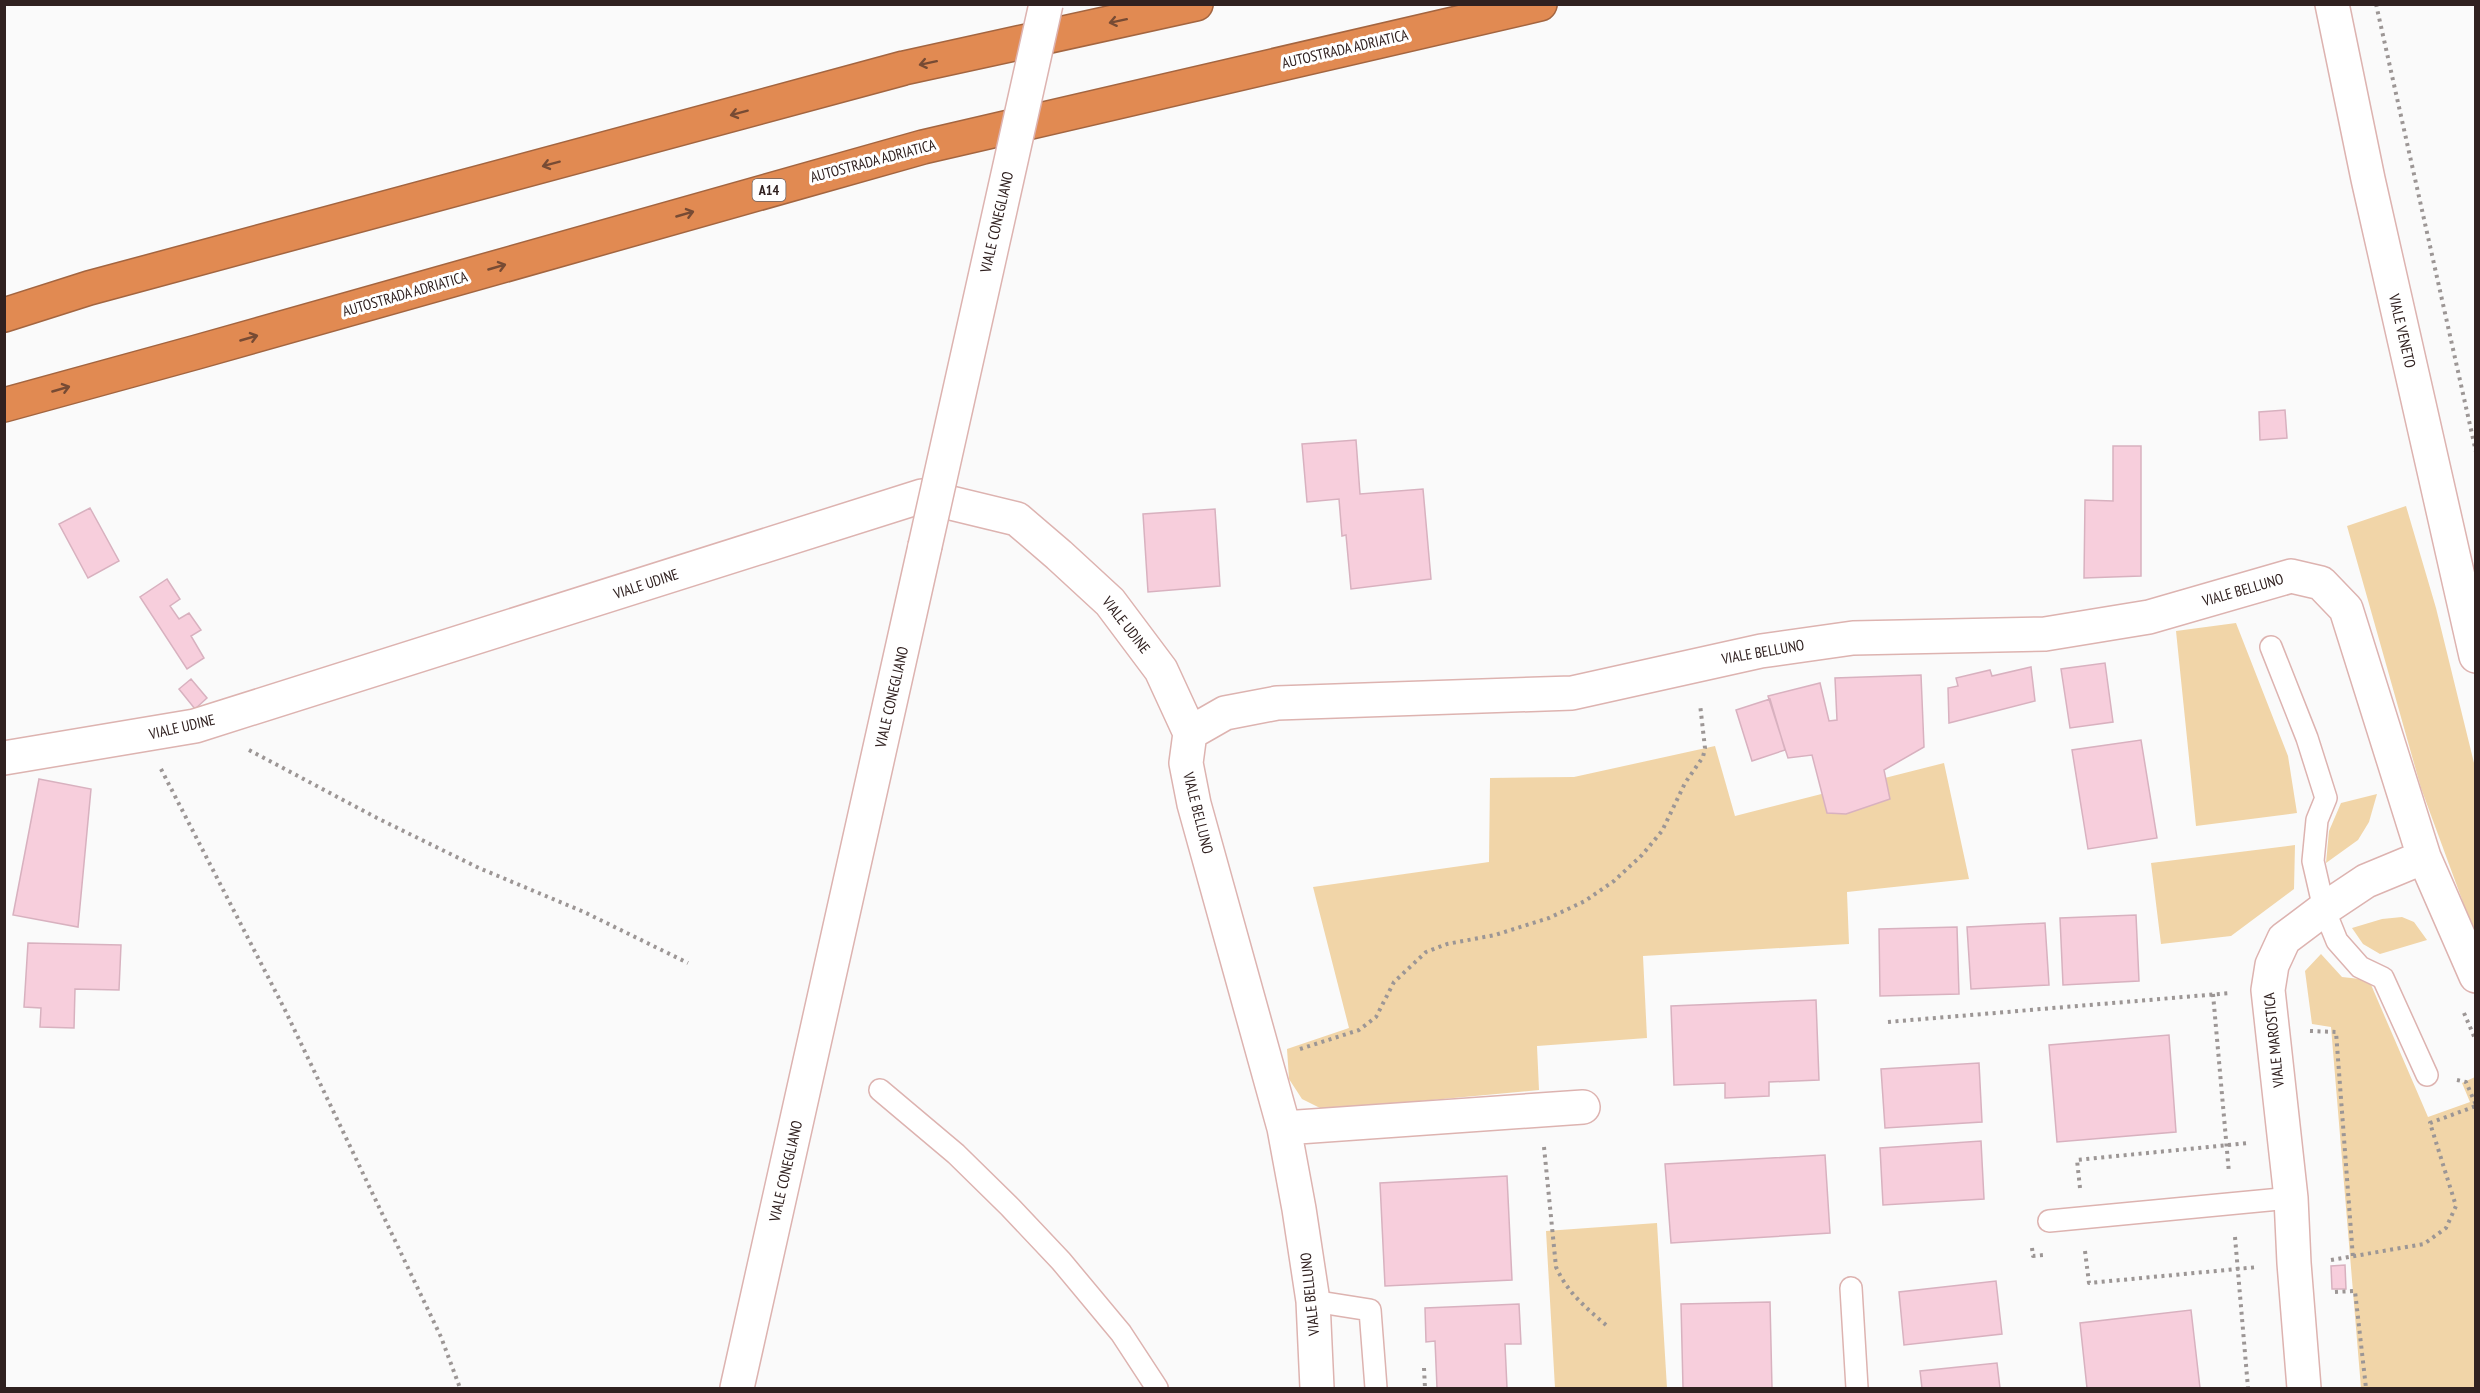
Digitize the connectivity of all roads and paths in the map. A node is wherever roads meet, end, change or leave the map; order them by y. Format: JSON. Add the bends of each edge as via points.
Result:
{"nodes":[{"id":1,"x":1046,"y":4,"type":"edge"},
{"id":2,"x":1196,"y":4,"type":"edge"},
{"id":3,"x":1540,"y":4,"type":"edge"},
{"id":4,"x":2332,"y":4,"type":"edge"},
{"id":5,"x":2376,"y":4,"type":"edge"},
{"id":6,"x":4,"y":315,"type":"edge"},
{"id":7,"x":4,"y":405,"type":"edge"},
{"id":8,"x":2475,"y":452,"type":"edge"},
{"id":9,"x":2271,"y":647,"type":"dead end"},
{"id":10,"x":2475,"y":656,"type":"edge"},
{"id":11,"x":1694,"y":665,"type":"junction"},
{"id":12,"x":195,"y":726,"type":"junction"},
{"id":13,"x":1190,"y":733,"type":"junction"},
{"id":14,"x":144,"y":736,"type":"junction"},
{"id":15,"x":4,"y":758,"type":"edge"},
{"id":16,"x":2424,"y":857,"type":"junction"},
{"id":17,"x":2324,"y":909,"type":"junction"},
{"id":18,"x":688,"y":963,"type":"dead end"},
{"id":19,"x":2475,"y":976,"type":"edge"},
{"id":20,"x":2268,"y":990,"type":"junction"},
{"id":21,"x":2462,"y":1007,"type":"dead end"},
{"id":22,"x":1888,"y":1022,"type":"dead end"},
{"id":23,"x":2301,"y":1030,"type":"dead end"},
{"id":24,"x":2475,"y":1041,"type":"edge"},
{"id":25,"x":1265,"y":1060,"type":"junction"},
{"id":26,"x":2427,"y":1075,"type":"dead end"},
{"id":27,"x":880,"y":1090,"type":"dead end"},
{"id":28,"x":2475,"y":1106,"type":"edge"},
{"id":29,"x":1583,"y":1107,"type":"dead end"},
{"id":30,"x":1540,"y":1110,"type":"junction"},
{"id":31,"x":1284,"y":1128,"type":"junction"},
{"id":32,"x":2291,"y":1198,"type":"junction"},
{"id":33,"x":2049,"y":1221,"type":"dead end"},
{"id":34,"x":1851,"y":1288,"type":"dead end"},
{"id":35,"x":2328,"y":1292,"type":"dead end"},
{"id":36,"x":1313,"y":1300,"type":"junction"},
{"id":37,"x":1606,"y":1326,"type":"dead end"},
{"id":38,"x":1424,"y":1368,"type":"dead end"},
{"id":39,"x":460,"y":1389,"type":"edge"},
{"id":40,"x":737,"y":1389,"type":"edge"},
{"id":41,"x":1156,"y":1389,"type":"edge"},
{"id":42,"x":1317,"y":1389,"type":"edge"},
{"id":43,"x":1376,"y":1389,"type":"edge"},
{"id":44,"x":1425,"y":1389,"type":"edge"},
{"id":45,"x":1857,"y":1389,"type":"edge"},
{"id":46,"x":2304,"y":1389,"type":"edge"},
{"id":47,"x":2366,"y":1389,"type":"edge"}],
"edges":[{"from":1,"to":40,"type":"street","name":"VIALE CONEGLIANO","bridge":true},
{"from":2,"to":6,"type":"highway","one_way":true,"via":[[904,68],[88,288]]},
{"from":7,"to":3,"type":"highway","name":"AUTOSTRADA ADRIATICA","number":"A14","one_way":true,"via":[[923,147]]},
{"from":4,"to":10,"type":"street","name":"VIALE VENETO"},
{"from":5,"to":8,"type":"path"},
{"from":9,"to":17,"type":"lane","via":[[2326,798],[2317,820],[2313,861]]},
{"from":11,"to":13,"type":"street","name":"VIALE BELLUNO","via":[[1572,693],[1277,702],[1225,713]]},
{"from":11,"to":16,"type":"street","name":"VIALE BELLUNO","via":[[1853,638],[2045,634],[2149,616],[2291,576],[2321,583],[2346,609]]},
{"from":11,"to":25,"type":"path","via":[[1703,757],[1685,783],[1662,831],[1642,855],[1585,901],[1549,918],[1426,952],[1394,982],[1376,1017],[1359,1030]]},
{"from":12,"to":13,"type":"street","name":"VIALE UDINE","via":[[922,496],[1017,519],[1059,555],[1110,602],[1161,670]]},
{"from":12,"to":14,"type":"street","name":"VIALE UDINE"},
{"from":12,"to":18,"type":"path","via":[[479,868],[584,912]]},
{"from":13,"to":25,"type":"street","name":"VIALE BELLUNO","via":[[1186,763],[1194,804]]},
{"from":14,"to":15,"type":"street","name":"VIALE UDINE"},
{"from":14,"to":39,"type":"path","via":[[285,1010],[441,1337]]},
{"from":16,"to":17,"type":"street","name":"VIALE MAROSTICA","via":[[2366,881]]},
{"from":16,"to":19,"type":"street","name":"VIALE BELLUNO"},
{"from":17,"to":20,"type":"street","name":"VIALE MAROSTICA","via":[[2284,939],[2272,965]]},
{"from":17,"to":26,"type":"lane","via":[[2337,941],[2360,968],[2383,978]]},
{"from":20,"to":22,"type":"path"},
{"from":20,"to":32,"type":"street","name":"VIALE MAROSTICA"},
{"from":21,"to":24,"type":"path"},
{"from":23,"to":28,"type":"path","via":[[2336,1032],[2353,1258],[2424,1244],[2446,1228],[2456,1206],[2430,1123]]},
{"from":25,"to":31,"type":"street","name":"VIALE BELLUNO"},
{"from":27,"to":41,"type":"lane","via":[[956,1154],[1061,1261],[1121,1333]]},
{"from":29,"to":30,"type":"street"},
{"from":30,"to":31,"type":"street"},
{"from":30,"to":37,"type":"path","via":[[1556,1268],[1574,1296]]},
{"from":31,"to":36,"type":"street","name":"VIALE BELLUNO"},
{"from":32,"to":33,"type":"lane"},
{"from":32,"to":46,"type":"street","name":"VIALE MAROSTICA"},
{"from":34,"to":45,"type":"lane"},
{"from":35,"to":47,"type":"path","via":[[2355,1291]]},
{"from":36,"to":42,"type":"street","name":"VIALE BELLUNO"},
{"from":36,"to":43,"type":"lane","via":[[1370,1310]]},
{"from":38,"to":44,"type":"path"}]}
